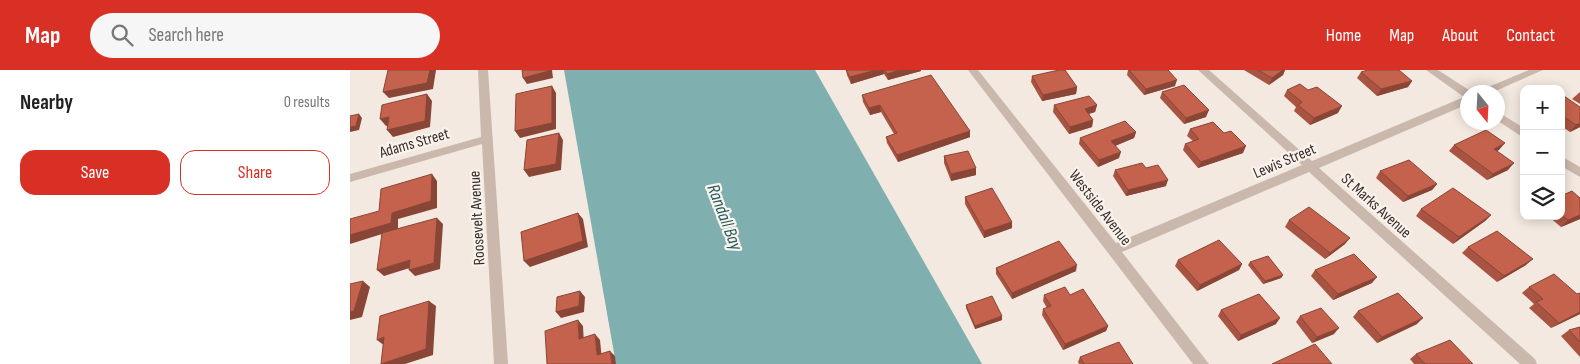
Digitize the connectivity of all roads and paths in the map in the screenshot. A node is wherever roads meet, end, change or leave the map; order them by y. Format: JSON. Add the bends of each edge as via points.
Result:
{"nodes":[{"id":1,"x":483,"y":70,"type":"edge"},
{"id":2,"x":974,"y":70,"type":"edge"},
{"id":3,"x":1203,"y":70,"type":"edge"},
{"id":4,"x":1431,"y":70,"type":"edge"},
{"id":5,"x":1538,"y":70,"type":"edge"},
{"id":6,"x":1501,"y":85,"type":"edge"},
{"id":7,"x":1460,"y":90,"type":"edge"},
{"id":8,"x":1460,"y":103,"type":"edge"},
{"id":9,"x":1505,"y":121,"type":"edge"},
{"id":10,"x":1520,"y":131,"type":"edge"},
{"id":11,"x":487,"y":139,"type":"junction"},
{"id":12,"x":1565,"y":163,"type":"edge"},
{"id":13,"x":1310,"y":167,"type":"junction"},
{"id":14,"x":1580,"y":173,"type":"edge"},
{"id":15,"x":350,"y":178,"type":"edge"},
{"id":16,"x":1113,"y":250,"type":"junction"},
{"id":17,"x":500,"y":364,"type":"edge"},
{"id":18,"x":1202,"y":364,"type":"edge"},
{"id":19,"x":1530,"y":364,"type":"edge"}],
"edges":[{"from":1,"to":11,"type":"street","name":"Roosevelt Avenue"},
{"from":2,"to":16,"type":"street","name":"Westside Avenue"},
{"from":3,"to":13,"type":"street","name":"St Marks Avenue"},
{"from":4,"to":7,"type":"street"},
{"from":5,"to":6,"type":"street"},
{"from":8,"to":13,"type":"street","name":"Lewis Street"},
{"from":9,"to":10,"type":"street"},
{"from":11,"to":15,"type":"street","name":"Adams Street"},
{"from":11,"to":17,"type":"street","name":"Roosevelt Avenue"},
{"from":12,"to":14,"type":"street"},
{"from":13,"to":16,"type":"street","name":"Lewis Street"},
{"from":13,"to":19,"type":"street","name":"St Marks Avenue"},
{"from":16,"to":18,"type":"street","name":"Westside Avenue"}]}
